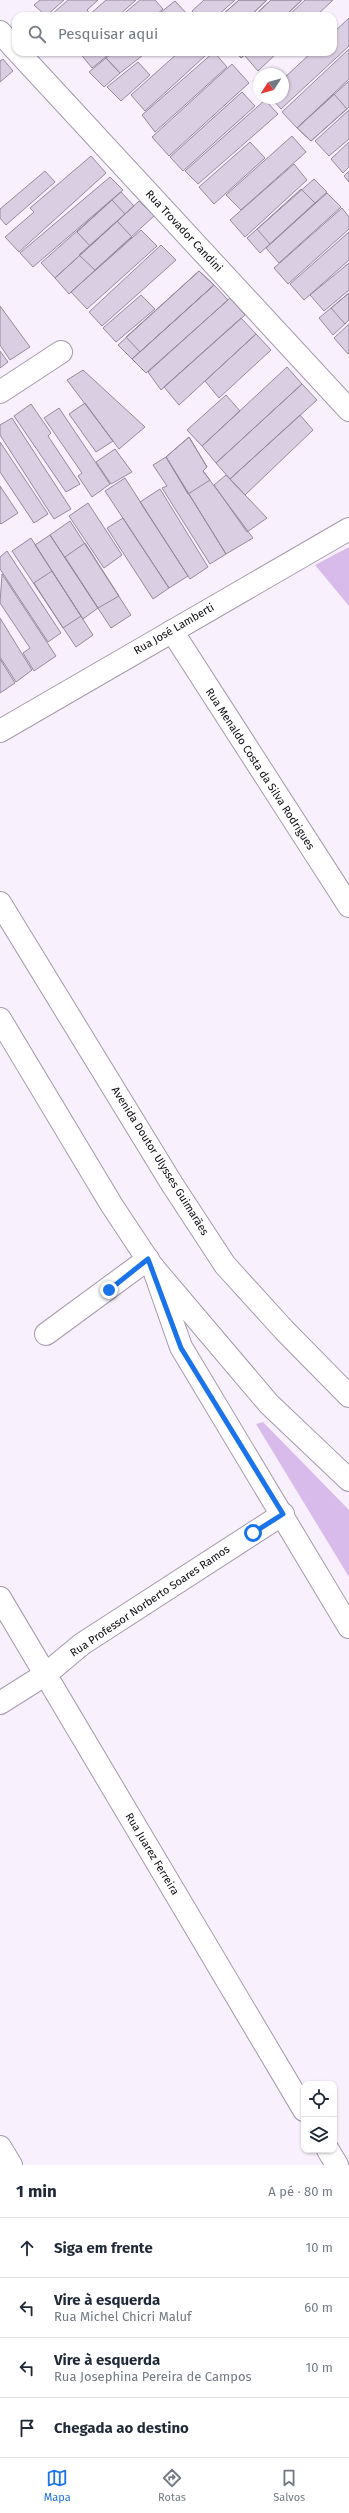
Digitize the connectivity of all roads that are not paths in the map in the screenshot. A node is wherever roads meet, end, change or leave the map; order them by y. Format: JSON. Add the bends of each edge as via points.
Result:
{"nodes":[{"id":1,"x":0,"y":32,"type":"edge"},
{"id":2,"x":12,"y":46,"type":"edge"},
{"id":3,"x":22,"y":56,"type":"edge"},
{"id":4,"x":61,"y":352,"type":"dead end"},
{"id":5,"x":0,"y":392,"type":"edge"},
{"id":6,"x":349,"y":410,"type":"edge"},
{"id":7,"x":349,"y":529,"type":"edge"},
{"id":8,"x":172,"y":631,"type":"junction"},
{"id":9,"x":0,"y":731,"type":"edge"},
{"id":10,"x":0,"y":903,"type":"edge"},
{"id":11,"x":349,"y":906,"type":"edge"},
{"id":12,"x":0,"y":1019,"type":"edge"},
{"id":13,"x":150,"y":1262,"type":"junction"},
{"id":14,"x":46,"y":1334,"type":"dead end"},
{"id":15,"x":349,"y":1396,"type":"edge"},
{"id":16,"x":349,"y":1480,"type":"edge"},
{"id":17,"x":283,"y":1514,"type":"junction"},
{"id":18,"x":0,"y":1598,"type":"edge"},
{"id":19,"x":349,"y":1627,"type":"edge"},
{"id":20,"x":46,"y":1674,"type":"junction"},
{"id":21,"x":0,"y":1703,"type":"edge"},
{"id":22,"x":301,"y":2105,"type":"edge"},
{"id":23,"x":0,"y":2147,"type":"edge"},
{"id":24,"x":330,"y":2153,"type":"edge"},
{"id":25,"x":11,"y":2165,"type":"edge"},
{"id":26,"x":336,"y":2165,"type":"edge"}],
"edges":[{"from":1,"to":2,"type":"street"},
{"from":3,"to":6,"type":"street","name":"Rua Trovador Candini"},
{"from":4,"to":5,"type":"street"},
{"from":7,"to":8,"type":"street","name":"Rua José Lamberti"},
{"from":8,"to":9,"type":"street","name":"Rua José Lamberti"},
{"from":8,"to":11,"type":"street","name":"Rua Menaldo Costa da Silva Rodrigues"},
{"from":10,"to":15,"type":"street","name":"Avenida Doutor Ulysses Guimarães","via":[[172,1184],[225,1265]]},
{"from":12,"to":13,"type":"street","via":[[111,1204]]},
{"from":13,"to":14,"type":"street"},
{"from":13,"to":16,"type":"street","via":[[269,1404]]},
{"from":13,"to":17,"type":"street","via":[[181,1348]]},
{"from":17,"to":19,"type":"street"},
{"from":17,"to":20,"type":"street","name":"Rua Professor Norberto Soares Ramos","via":[[82,1644]]},
{"from":18,"to":20,"type":"street","name":"Rua Juarez Ferreira"},
{"from":20,"to":21,"type":"street","name":"Rua Professor Norberto Soares Ramos"},
{"from":20,"to":22,"type":"street","name":"Rua Juarez Ferreira"},
{"from":23,"to":25,"type":"street"},
{"from":24,"to":26,"type":"street"}]}
